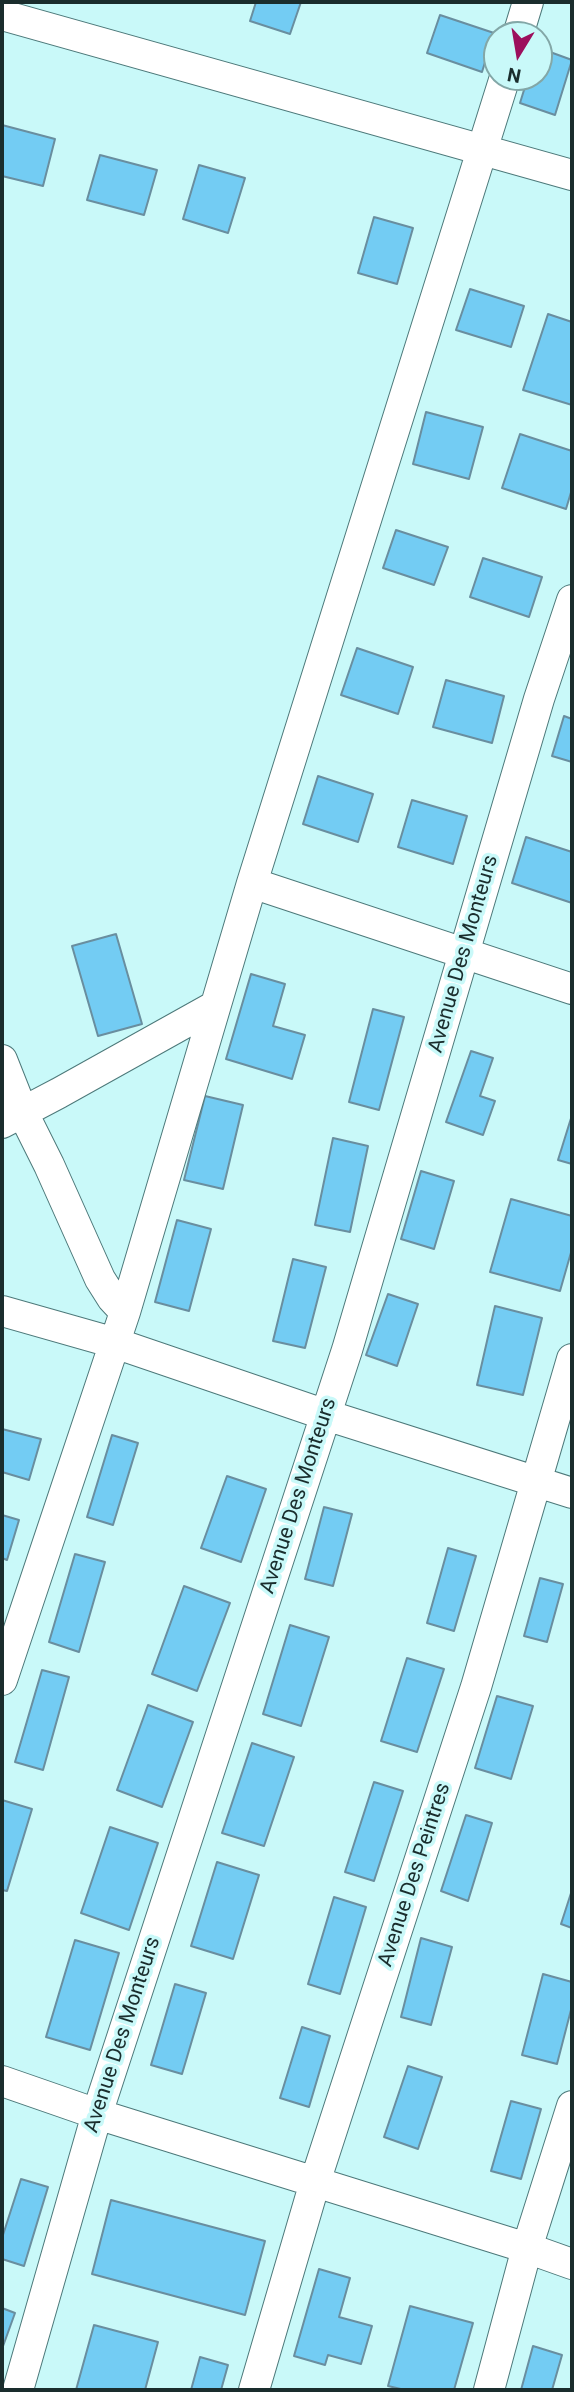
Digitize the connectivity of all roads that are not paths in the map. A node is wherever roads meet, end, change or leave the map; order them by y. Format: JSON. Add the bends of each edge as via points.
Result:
{"nodes":[{"id":1,"x":528,"y":2,"type":"edge"},
{"id":2,"x":2,"y":15,"type":"edge"},
{"id":3,"x":522,"y":21,"type":"edge"},
{"id":4,"x":500,"y":91,"type":"edge"},
{"id":5,"x":482,"y":148,"type":"junction"},
{"id":6,"x":572,"y":175,"type":"edge"},
{"id":7,"x":572,"y":600,"type":"edge"},
{"id":8,"x":252,"y":883,"type":"junction"},
{"id":9,"x":465,"y":953,"type":"junction"},
{"id":10,"x":572,"y":989,"type":"edge"},
{"id":11,"x":215,"y":1006,"type":"junction"},
{"id":12,"x":2,"y":1060,"type":"edge"},
{"id":13,"x":12,"y":1118,"type":"edge"},
{"id":14,"x":2,"y":1311,"type":"edge"},
{"id":15,"x":125,"y":1312,"type":"junction"},
{"id":16,"x":115,"y":1343,"type":"junction"},
{"id":17,"x":572,"y":1359,"type":"edge"},
{"id":18,"x":326,"y":1415,"type":"junction"},
{"id":19,"x":535,"y":1482,"type":"junction"},
{"id":20,"x":572,"y":1493,"type":"edge"},
{"id":21,"x":2,"y":1679,"type":"edge"},
{"id":22,"x":2,"y":2081,"type":"edge"},
{"id":23,"x":572,"y":2106,"type":"edge"},
{"id":24,"x":97,"y":2114,"type":"junction"},
{"id":25,"x":315,"y":2182,"type":"junction"},
{"id":26,"x":527,"y":2248,"type":"junction"},
{"id":27,"x":572,"y":2264,"type":"edge"},
{"id":28,"x":18,"y":2390,"type":"edge"},
{"id":29,"x":254,"y":2390,"type":"edge"},
{"id":30,"x":489,"y":2390,"type":"edge"}],
"edges":[{"from":1,"to":3,"type":"street"},
{"from":2,"to":5,"type":"street"},
{"from":4,"to":5,"type":"street"},
{"from":5,"to":6,"type":"street"},
{"from":5,"to":8,"type":"street"},
{"from":7,"to":9,"type":"street","name":"Avenue Des Monteurs"},
{"from":8,"to":9,"type":"street"},
{"from":8,"to":11,"type":"street"},
{"from":9,"to":10,"type":"street"},
{"from":9,"to":18,"type":"street","name":"Avenue Des Monteurs"},
{"from":11,"to":13,"type":"street"},
{"from":11,"to":15,"type":"street"},
{"from":12,"to":13,"type":"street"},
{"from":13,"to":15,"type":"street","via":[[49,1165],[100,1279]]},
{"from":14,"to":16,"type":"street"},
{"from":15,"to":16,"type":"street"},
{"from":16,"to":18,"type":"street"},
{"from":16,"to":21,"type":"street"},
{"from":17,"to":19,"type":"street","name":"Avenue Des Peintres"},
{"from":18,"to":19,"type":"street"},
{"from":18,"to":24,"type":"street","name":"Avenue Des Monteurs"},
{"from":19,"to":20,"type":"street"},
{"from":19,"to":25,"type":"street","name":"Avenue Des Peintres","via":[[476,1687]]},
{"from":22,"to":24,"type":"street"},
{"from":23,"to":26,"type":"street"},
{"from":24,"to":25,"type":"street"},
{"from":24,"to":28,"type":"street","name":"Avenue Des Monteurs"},
{"from":25,"to":26,"type":"street"},
{"from":25,"to":29,"type":"street","name":"Avenue Des Peintres"},
{"from":26,"to":27,"type":"street"},
{"from":26,"to":30,"type":"street"}]}
